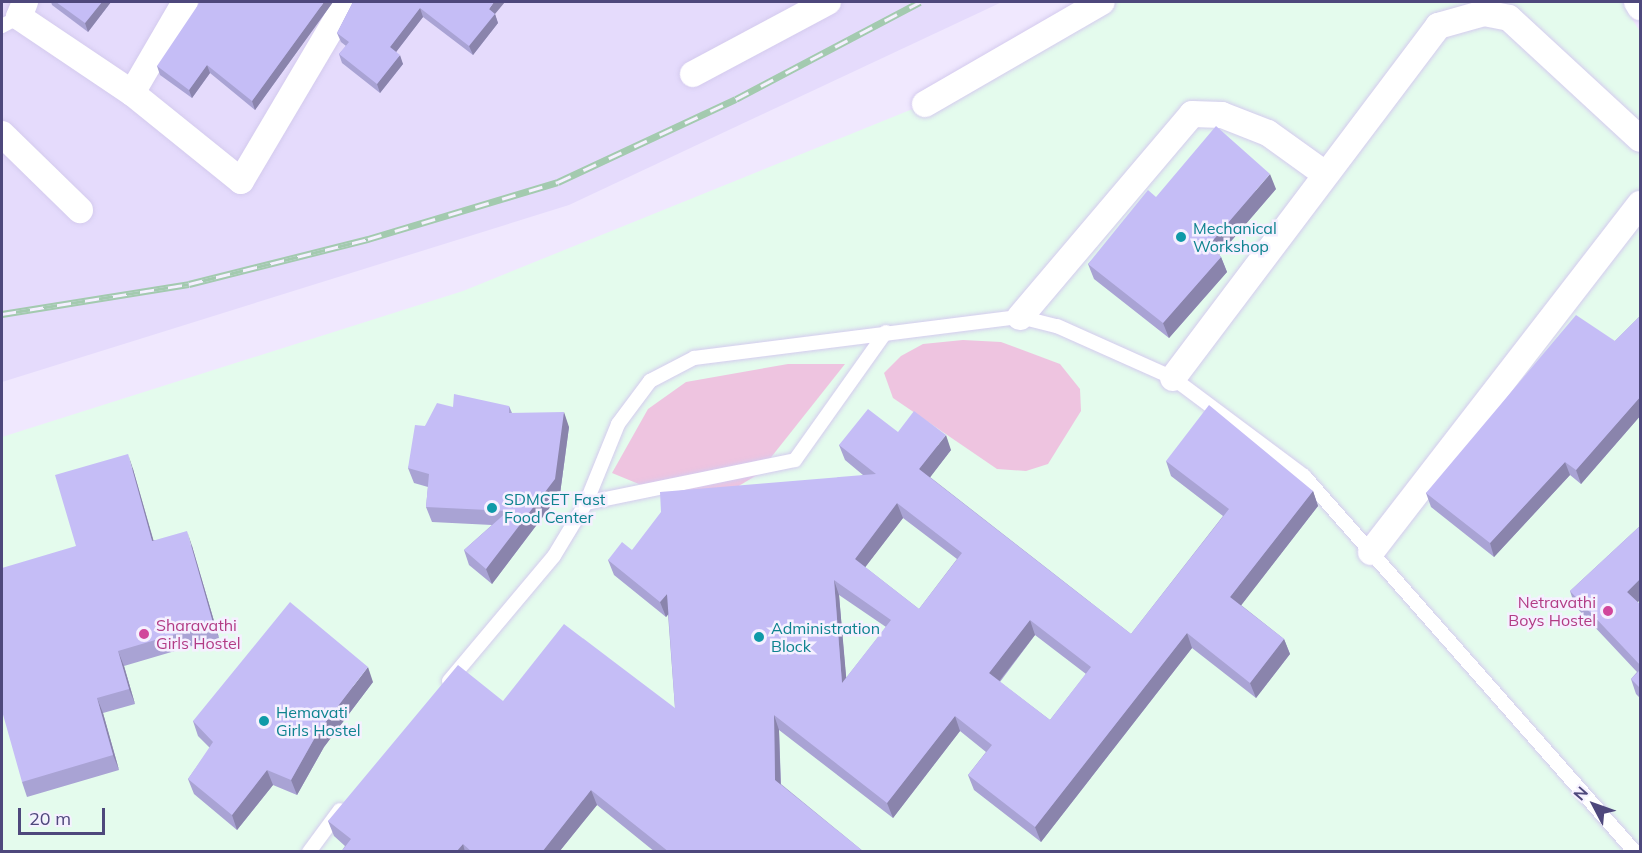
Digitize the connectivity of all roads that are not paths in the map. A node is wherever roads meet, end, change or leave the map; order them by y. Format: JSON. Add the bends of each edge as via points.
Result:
{"nodes":[{"id":1,"x":185,"y":2,"type":"edge"},
{"id":2,"x":347,"y":2,"type":"edge"},
{"id":3,"x":828,"y":2,"type":"edge"},
{"id":4,"x":1102,"y":2,"type":"edge"},
{"id":5,"x":1637,"y":2,"type":"edge"},
{"id":6,"x":1641,"y":7,"type":"edge"},
{"id":7,"x":15,"y":15,"type":"edge"},
{"id":8,"x":693,"y":74,"type":"dead end"},
{"id":9,"x":132,"y":93,"type":"junction"},
{"id":10,"x":926,"y":104,"type":"dead end"},
{"id":11,"x":2,"y":135,"type":"edge"},
{"id":12,"x":1641,"y":138,"type":"edge"},
{"id":13,"x":1325,"y":174,"type":"junction"},
{"id":14,"x":1641,"y":204,"type":"edge"},
{"id":15,"x":80,"y":210,"type":"dead end"},
{"id":16,"x":1020,"y":317,"type":"junction"},
{"id":17,"x":886,"y":332,"type":"junction"},
{"id":18,"x":1173,"y":378,"type":"junction"},
{"id":19,"x":586,"y":503,"type":"junction"},
{"id":20,"x":1371,"y":552,"type":"junction"},
{"id":21,"x":438,"y":694,"type":"edge"},
{"id":22,"x":354,"y":794,"type":"edge"},
{"id":23,"x":309,"y":852,"type":"edge"},
{"id":24,"x":1635,"y":852,"type":"edge"}],
"edges":[{"from":1,"to":9,"type":"street"},
{"from":2,"to":9,"type":"street","via":[[241,181]]},
{"from":3,"to":8,"type":"street"},
{"from":4,"to":10,"type":"street"},
{"from":5,"to":6,"type":"street"},
{"from":7,"to":9,"type":"street"},
{"from":11,"to":15,"type":"street"},
{"from":12,"to":13,"type":"street","via":[[1509,18],[1484,13],[1438,26]]},
{"from":13,"to":16,"type":"street","via":[[1268,133],[1221,115],[1192,114]]},
{"from":13,"to":18,"type":"street"},
{"from":14,"to":20,"type":"street"},
{"from":16,"to":17,"type":"lane"},
{"from":16,"to":18,"type":"lane","via":[[1056,326]]},
{"from":17,"to":19,"type":"lane","via":[[795,460]]},
{"from":17,"to":19,"type":"lane","via":[[694,358],[650,381],[618,424]]},
{"from":18,"to":20,"type":"lane","via":[[1304,476]]},
{"from":19,"to":21,"type":"lane","via":[[554,556]]},
{"from":20,"to":24,"type":"lane"},
{"from":22,"to":23,"type":"lane"}]}
